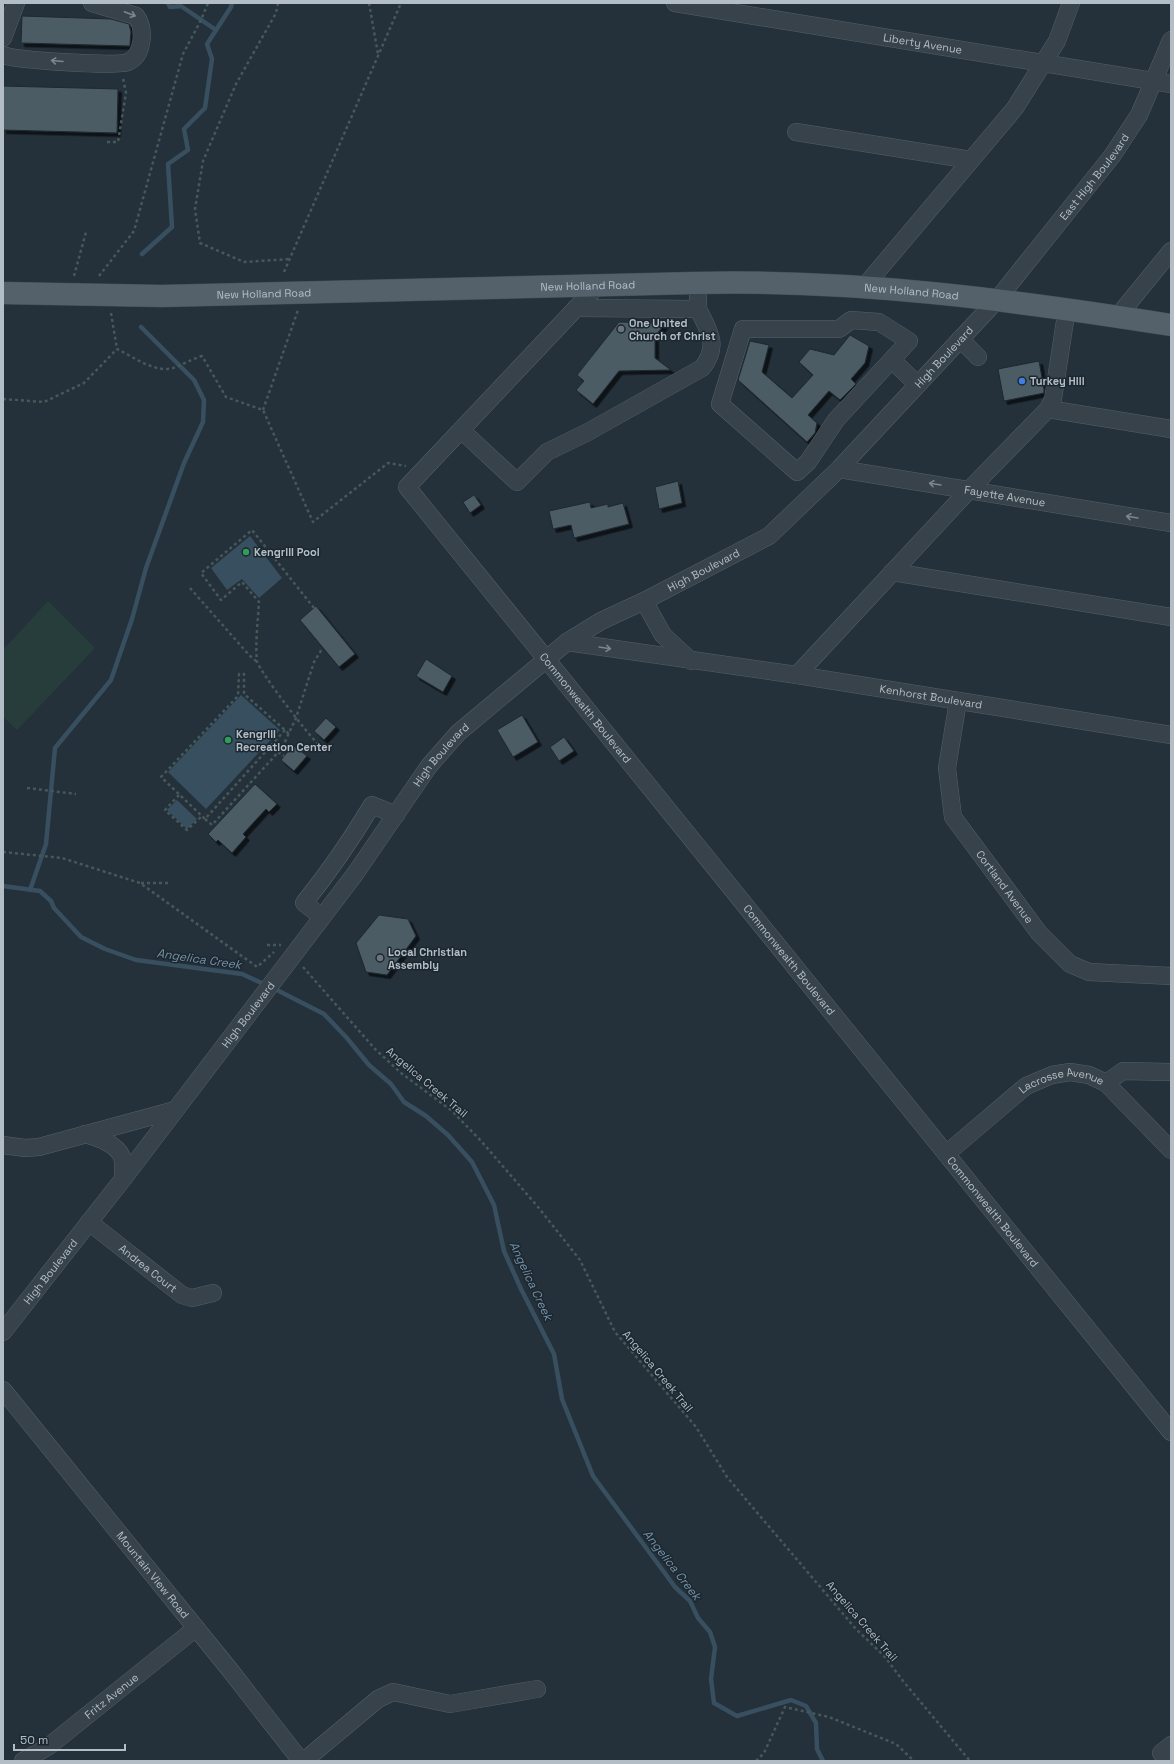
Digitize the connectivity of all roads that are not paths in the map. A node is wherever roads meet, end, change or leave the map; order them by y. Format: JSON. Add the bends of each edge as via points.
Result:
{"nodes":[{"id":1,"x":16,"y":3,"type":"edge"},
{"id":2,"x":92,"y":3,"type":"edge"},
{"id":3,"x":675,"y":3,"type":"edge"},
{"id":4,"x":1071,"y":3,"type":"edge"},
{"id":5,"x":3,"y":38,"type":"edge"},
{"id":6,"x":1171,"y":40,"type":"edge"},
{"id":7,"x":3,"y":55,"type":"edge"},
{"id":8,"x":1044,"y":63,"type":"junction"},
{"id":9,"x":1154,"y":81,"type":"junction"},
{"id":10,"x":1171,"y":84,"type":"edge"},
{"id":11,"x":796,"y":132,"type":"dead end"},
{"id":12,"x":972,"y":160,"type":"junction"},
{"id":13,"x":1171,"y":250,"type":"edge"},
{"id":14,"x":698,"y":282,"type":"junction"},
{"id":15,"x":598,"y":286,"type":"junction"},
{"id":16,"x":864,"y":287,"type":"junction"},
{"id":17,"x":3,"y":293,"type":"edge"},
{"id":18,"x":996,"y":301,"type":"junction"},
{"id":19,"x":576,"y":308,"type":"junction"},
{"id":20,"x":1067,"y":308,"type":"junction"},
{"id":21,"x":698,"y":309,"type":"junction"},
{"id":22,"x":1118,"y":316,"type":"junction"},
{"id":23,"x":1171,"y":325,"type":"edge"},
{"id":24,"x":960,"y":339,"type":"junction"},
{"id":25,"x":978,"y":357,"type":"dead end"},
{"id":26,"x":892,"y":360,"type":"junction"},
{"id":27,"x":918,"y":385,"type":"junction"},
{"id":28,"x":1048,"y":409,"type":"junction"},
{"id":29,"x":1171,"y":428,"type":"edge"},
{"id":30,"x":461,"y":430,"type":"junction"},
{"id":31,"x":808,"y":462,"type":"junction"},
{"id":32,"x":833,"y":475,"type":"junction"},
{"id":33,"x":969,"y":490,"type":"junction"},
{"id":34,"x":1171,"y":523,"type":"edge"},
{"id":35,"x":892,"y":572,"type":"junction"},
{"id":36,"x":644,"y":601,"type":"junction"},
{"id":37,"x":1171,"y":617,"type":"edge"},
{"id":38,"x":567,"y":642,"type":"junction"},
{"id":39,"x":546,"y":659,"type":"junction"},
{"id":40,"x":691,"y":661,"type":"junction"},
{"id":41,"x":796,"y":675,"type":"junction"},
{"id":42,"x":958,"y":701,"type":"junction"},
{"id":43,"x":1171,"y":735,"type":"edge"},
{"id":44,"x":396,"y":815,"type":"junction"},
{"id":45,"x":322,"y":917,"type":"junction"},
{"id":46,"x":1171,"y":976,"type":"edge"},
{"id":47,"x":1171,"y":1072,"type":"edge"},
{"id":48,"x":1106,"y":1082,"type":"junction"},
{"id":49,"x":175,"y":1110,"type":"junction"},
{"id":50,"x":85,"y":1134,"type":"junction"},
{"id":51,"x":3,"y":1145,"type":"edge"},
{"id":52,"x":1171,"y":1150,"type":"edge"},
{"id":53,"x":946,"y":1154,"type":"junction"},
{"id":54,"x":123,"y":1179,"type":"junction"},
{"id":55,"x":89,"y":1222,"type":"junction"},
{"id":56,"x":213,"y":1293,"type":"dead end"},
{"id":57,"x":3,"y":1332,"type":"edge"},
{"id":58,"x":3,"y":1390,"type":"edge"},
{"id":59,"x":1171,"y":1432,"type":"edge"},
{"id":60,"x":196,"y":1628,"type":"junction"},
{"id":61,"x":537,"y":1689,"type":"dead end"},
{"id":62,"x":24,"y":1761,"type":"edge"},
{"id":63,"x":302,"y":1761,"type":"edge"}],
"edges":[{"from":1,"to":5,"type":"street"},
{"from":2,"to":7,"type":"street","one_way":true,"via":[[136,16],[139,20],[140,48],[135,57],[128,62],[73,63]]},
{"from":3,"to":8,"type":"street","name":"Liberty Avenue"},
{"from":4,"to":8,"type":"street","via":[[1057,41]]},
{"from":6,"to":9,"type":"street","name":"East High Boulevard"},
{"from":8,"to":9,"type":"street","name":"Liberty Avenue"},
{"from":8,"to":12,"type":"street","via":[[1014,108]]},
{"from":9,"to":10,"type":"street","name":"Liberty Avenue"},
{"from":9,"to":18,"type":"street","name":"East High Boulevard","via":[[1139,115],[1112,156]]},
{"from":11,"to":12,"type":"street"},
{"from":12,"to":16,"type":"street"},
{"from":13,"to":22,"type":"street"},
{"from":14,"to":15,"type":"main road","name":"New Holland Road"},
{"from":14,"to":16,"type":"main road","name":"New Holland Road"},
{"from":14,"to":21,"type":"street"},
{"from":15,"to":17,"type":"main road","name":"New Holland Road","via":[[162,296]]},
{"from":15,"to":19,"type":"street"},
{"from":16,"to":18,"type":"main road","name":"New Holland Road"},
{"from":18,"to":20,"type":"main road","name":"New Holland Road"},
{"from":18,"to":24,"type":"street","name":"High Boulevard"},
{"from":19,"to":21,"type":"street"},
{"from":19,"to":30,"type":"street"},
{"from":20,"to":22,"type":"main road","name":"New Holland Road"},
{"from":20,"to":28,"type":"street","via":[[1053,399]]},
{"from":21,"to":30,"type":"street","via":[[713,347],[709,359],[702,368],[547,452],[517,482]]},
{"from":22,"to":23,"type":"main road","name":"New Holland Road"},
{"from":24,"to":25,"type":"street"},
{"from":24,"to":27,"type":"street","name":"High Boulevard"},
{"from":26,"to":27,"type":"street"},
{"from":26,"to":31,"type":"street","via":[[836,420]]},
{"from":26,"to":31,"type":"street","via":[[909,341],[879,322],[851,320],[838,329],[743,329],[720,404],[797,472]]},
{"from":27,"to":32,"type":"street","name":"High Boulevard"},
{"from":28,"to":29,"type":"street"},
{"from":28,"to":33,"type":"street"},
{"from":30,"to":39,"type":"street","name":"Commonwealth Boulevard","via":[[407,487]]},
{"from":31,"to":32,"type":"street"},
{"from":33,"to":32,"type":"street","name":"Fayette Avenue","one_way":true},
{"from":32,"to":36,"type":"street","name":"High Boulevard","via":[[769,536]]},
{"from":34,"to":33,"type":"street","name":"Fayette Avenue","one_way":true},
{"from":33,"to":35,"type":"street"},
{"from":35,"to":37,"type":"street"},
{"from":35,"to":41,"type":"street"},
{"from":36,"to":38,"type":"street","name":"High Boulevard","via":[[601,621]]},
{"from":36,"to":40,"type":"street","via":[[663,635]]},
{"from":38,"to":39,"type":"street","name":"High Boulevard"},
{"from":38,"to":40,"type":"street","name":"Kenhorst Boulevard","one_way":true},
{"from":39,"to":44,"type":"street","name":"High Boulevard","via":[[458,733],[429,766]]},
{"from":39,"to":53,"type":"street","name":"Commonwealth Boulevard"},
{"from":40,"to":41,"type":"street","name":"Kenhorst Boulevard"},
{"from":41,"to":42,"type":"street","name":"Kenhorst Boulevard"},
{"from":42,"to":43,"type":"street","name":"Kenhorst Boulevard"},
{"from":42,"to":46,"type":"street","name":"Cortland Avenue","via":[[947,768],[953,817],[1039,933],[1070,964],[1089,972]]},
{"from":44,"to":45,"type":"street","name":"High Boulevard"},
{"from":44,"to":45,"type":"street","via":[[372,805],[351,840],[304,903]]},
{"from":45,"to":49,"type":"street","name":"High Boulevard"},
{"from":47,"to":48,"type":"street","via":[[1123,1071]]},
{"from":48,"to":52,"type":"street","name":"Lacrosse Avenue"},
{"from":48,"to":53,"type":"street","name":"Lacrosse Avenue","via":[[1089,1075],[1070,1072],[1052,1075],[1026,1086]]},
{"from":49,"to":50,"type":"street"},
{"from":49,"to":54,"type":"street","name":"High Boulevard"},
{"from":50,"to":51,"type":"street","via":[[25,1148]]},
{"from":50,"to":54,"type":"street","via":[[104,1141],[122,1157]]},
{"from":53,"to":59,"type":"street","name":"Commonwealth Boulevard"},
{"from":54,"to":55,"type":"street","name":"High Boulevard"},
{"from":55,"to":56,"type":"street","name":"Andrea Court","via":[[182,1295],[192,1298]]},
{"from":55,"to":57,"type":"street","name":"High Boulevard"},
{"from":58,"to":60,"type":"street","name":"Mountain View Road"},
{"from":60,"to":62,"type":"street","name":"Fritz Avenue","via":[[49,1746]]},
{"from":60,"to":63,"type":"street","name":"Mountain View Road"},
{"from":61,"to":63,"type":"street","via":[[450,1704],[393,1692],[378,1699]]}]}
